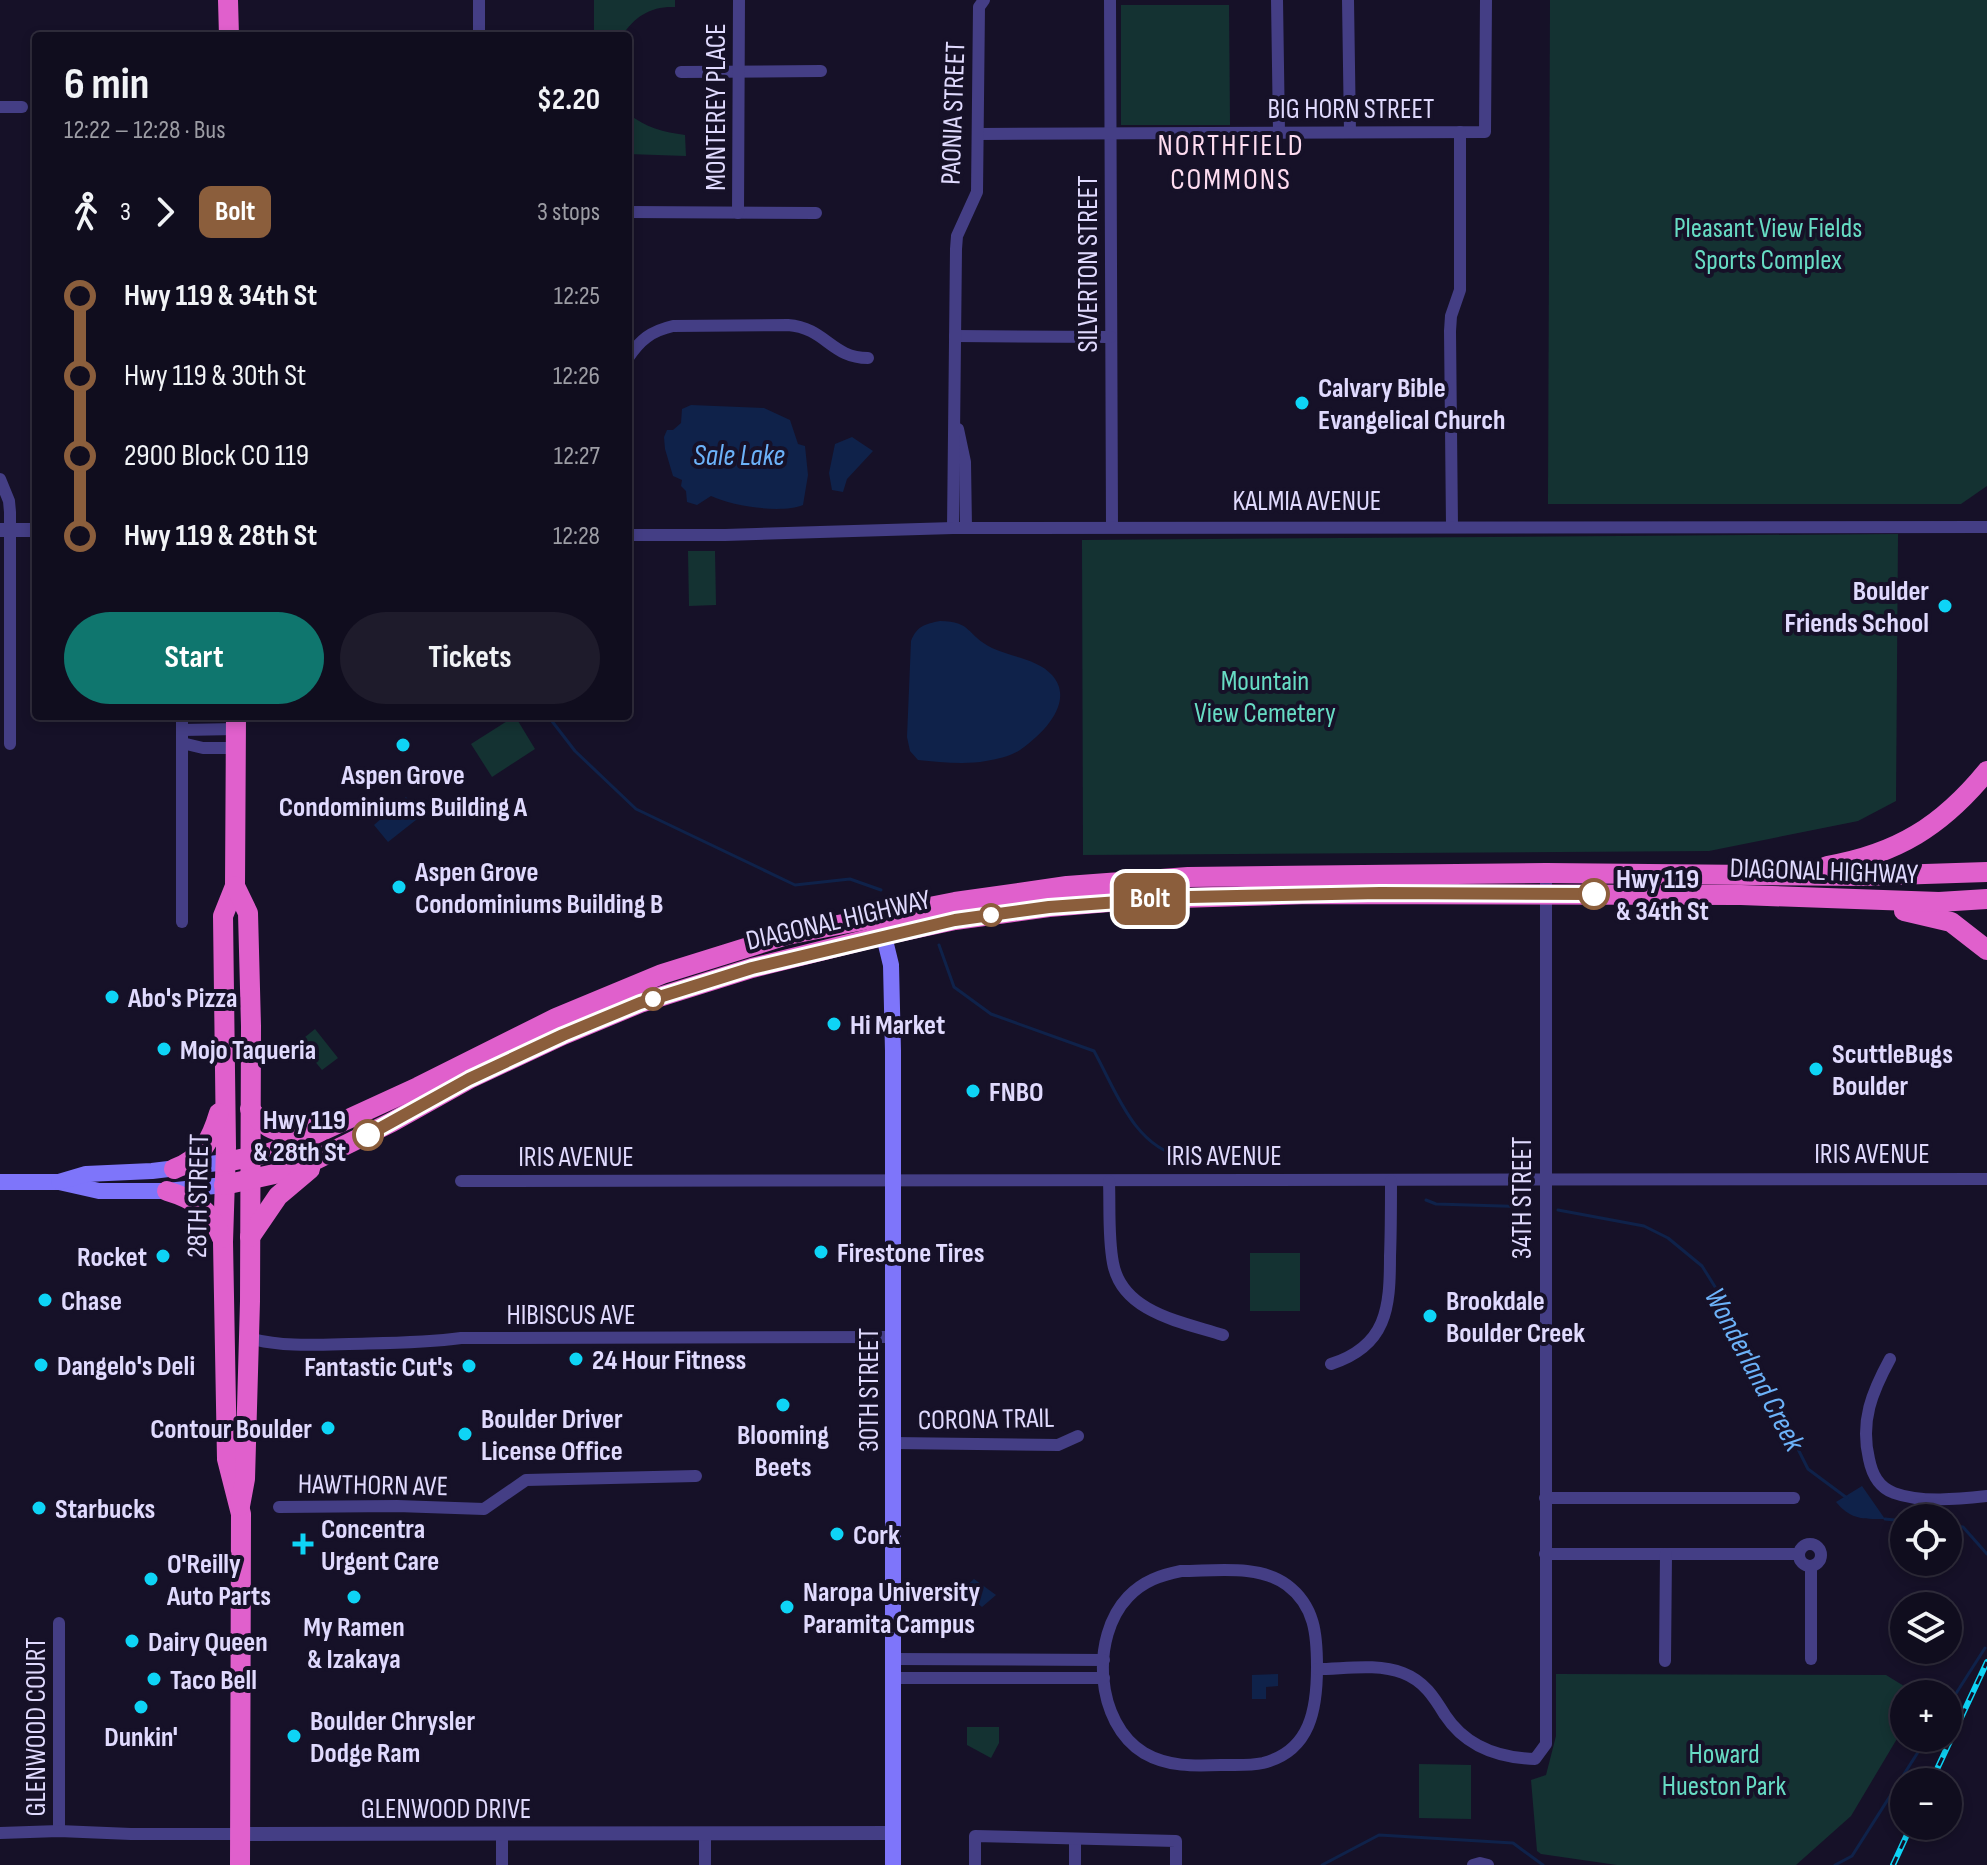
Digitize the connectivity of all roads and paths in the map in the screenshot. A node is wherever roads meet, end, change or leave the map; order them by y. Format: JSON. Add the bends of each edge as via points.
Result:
{"nodes":[{"id":1,"x":228,"y":0,"type":"edge"},
{"id":2,"x":479,"y":0,"type":"edge"},
{"id":3,"x":739,"y":0,"type":"edge"},
{"id":4,"x":984,"y":0,"type":"edge"},
{"id":5,"x":1110,"y":0,"type":"edge"},
{"id":6,"x":1277,"y":0,"type":"edge"},
{"id":7,"x":1348,"y":0,"type":"edge"},
{"id":8,"x":1486,"y":0,"type":"edge"},
{"id":9,"x":229,"y":32,"type":"edge"},
{"id":10,"x":479,"y":32,"type":"edge"},
{"id":11,"x":740,"y":71,"type":"junction"},
{"id":12,"x":821,"y":71,"type":"dead end"},
{"id":13,"x":681,"y":72,"type":"dead end"},
{"id":14,"x":0,"y":107,"type":"edge"},
{"id":15,"x":22,"y":107,"type":"dead end"},
{"id":16,"x":1279,"y":132,"type":"junction"},
{"id":17,"x":1350,"y":132,"type":"junction"},
{"id":18,"x":1460,"y":132,"type":"junction"},
{"id":19,"x":978,"y":134,"type":"junction"},
{"id":20,"x":1110,"y":134,"type":"junction"},
{"id":21,"x":632,"y":212,"type":"edge"},
{"id":22,"x":738,"y":213,"type":"junction"},
{"id":23,"x":816,"y":213,"type":"dead end"},
{"id":24,"x":955,"y":336,"type":"junction"},
{"id":25,"x":1111,"y":337,"type":"junction"},
{"id":26,"x":632,"y":352,"type":"edge"},
{"id":27,"x":868,"y":358,"type":"dead end"},
{"id":28,"x":0,"y":479,"type":"edge"},
{"id":29,"x":1452,"y":526,"type":"junction"},
{"id":30,"x":1112,"y":527,"type":"junction"},
{"id":31,"x":1987,"y":527,"type":"edge"},
{"id":32,"x":959,"y":528,"type":"junction"},
{"id":33,"x":5,"y":530,"type":"edge"},
{"id":34,"x":32,"y":530,"type":"edge"},
{"id":35,"x":632,"y":535,"type":"edge"},
{"id":36,"x":182,"y":720,"type":"edge"},
{"id":37,"x":236,"y":731,"type":"edge"},
{"id":38,"x":182,"y":737,"type":"junction"},
{"id":39,"x":10,"y":744,"type":"dead end"},
{"id":40,"x":1987,"y":771,"type":"edge"},
{"id":41,"x":1987,"y":872,"type":"edge"},
{"id":42,"x":1546,"y":873,"type":"junction"},
{"id":43,"x":1783,"y":874,"type":"junction"},
{"id":44,"x":235,"y":886,"type":"junction"},
{"id":45,"x":1189,"y":887,"type":"junction"},
{"id":46,"x":1546,"y":894,"type":"junction"},
{"id":47,"x":1749,"y":895,"type":"junction"},
{"id":48,"x":1987,"y":899,"type":"edge"},
{"id":49,"x":182,"y":922,"type":"dead end"},
{"id":50,"x":882,"y":925,"type":"junction"},
{"id":51,"x":1987,"y":950,"type":"edge"},
{"id":52,"x":225,"y":1090,"type":"junction"},
{"id":53,"x":375,"y":1105,"type":"junction"},
{"id":54,"x":250,"y":1109,"type":"junction"},
{"id":55,"x":250,"y":1157,"type":"junction"},
{"id":56,"x":322,"y":1158,"type":"junction"},
{"id":57,"x":226,"y":1162,"type":"junction"},
{"id":58,"x":174,"y":1169,"type":"junction"},
{"id":59,"x":1546,"y":1179,"type":"junction"},
{"id":60,"x":1987,"y":1179,"type":"edge"},
{"id":61,"x":250,"y":1181,"type":"junction"},
{"id":62,"x":461,"y":1181,"type":"dead end"},
{"id":63,"x":1109,"y":1181,"type":"junction"},
{"id":64,"x":1391,"y":1181,"type":"junction"},
{"id":65,"x":0,"y":1182,"type":"edge"},
{"id":66,"x":59,"y":1182,"type":"junction"},
{"id":67,"x":894,"y":1182,"type":"junction"},
{"id":68,"x":224,"y":1185,"type":"junction"},
{"id":69,"x":167,"y":1191,"type":"junction"},
{"id":70,"x":250,"y":1237,"type":"junction"},
{"id":71,"x":223,"y":1242,"type":"junction"},
{"id":72,"x":1223,"y":1335,"type":"dead end"},
{"id":73,"x":894,"y":1337,"type":"junction"},
{"id":74,"x":249,"y":1338,"type":"junction"},
{"id":75,"x":1890,"y":1359,"type":"dead end"},
{"id":76,"x":1331,"y":1364,"type":"dead end"},
{"id":77,"x":1078,"y":1436,"type":"dead end"},
{"id":78,"x":893,"y":1443,"type":"junction"},
{"id":79,"x":696,"y":1476,"type":"dead end"},
{"id":80,"x":1987,"y":1496,"type":"edge"},
{"id":81,"x":1545,"y":1498,"type":"junction"},
{"id":82,"x":1794,"y":1498,"type":"dead end"},
{"id":83,"x":279,"y":1507,"type":"dead end"},
{"id":84,"x":240,"y":1508,"type":"junction"},
{"id":85,"x":1545,"y":1554,"type":"junction"},
{"id":86,"x":1666,"y":1554,"type":"junction"},
{"id":87,"x":1799,"y":1554,"type":"junction"},
{"id":88,"x":1811,"y":1566,"type":"junction"},
{"id":89,"x":59,"y":1623,"type":"dead end"},
{"id":90,"x":893,"y":1659,"type":"junction"},
{"id":91,"x":1811,"y":1659,"type":"dead end"},
{"id":92,"x":1104,"y":1660,"type":"junction"},
{"id":93,"x":1665,"y":1661,"type":"dead end"},
{"id":94,"x":1317,"y":1669,"type":"junction"},
{"id":95,"x":893,"y":1678,"type":"junction"},
{"id":96,"x":1104,"y":1678,"type":"junction"},
{"id":97,"x":59,"y":1831,"type":"junction"},
{"id":98,"x":0,"y":1833,"type":"edge"},
{"id":99,"x":705,"y":1833,"type":"junction"},
{"id":100,"x":893,"y":1833,"type":"junction"},
{"id":101,"x":240,"y":1834,"type":"junction"},
{"id":102,"x":502,"y":1834,"type":"junction"},
{"id":103,"x":1075,"y":1839,"type":"junction"},
{"id":104,"x":240,"y":1865,"type":"edge"},
{"id":105,"x":502,"y":1865,"type":"edge"},
{"id":106,"x":705,"y":1865,"type":"edge"},
{"id":107,"x":893,"y":1865,"type":"edge"},
{"id":108,"x":975,"y":1865,"type":"edge"},
{"id":109,"x":1075,"y":1865,"type":"edge"},
{"id":110,"x":1176,"y":1865,"type":"edge"},
{"id":111,"x":1473,"y":1865,"type":"edge"},
{"id":112,"x":1488,"y":1865,"type":"edge"}],
"edges":[{"from":1,"to":9,"type":"highway"},
{"from":2,"to":10,"type":"street"},
{"from":3,"to":11,"type":"street","name":"MONTEREY PLACE"},
{"from":4,"to":19,"type":"street","name":"PAONIA STREET","via":[[979,7]]},
{"from":5,"to":20,"type":"street","name":"SILVERTON STREET"},
{"from":6,"to":16,"type":"street"},
{"from":7,"to":17,"type":"street"},
{"from":8,"to":18,"type":"street","name":"BIG HORN STREET","via":[[1485,132]]},
{"from":11,"to":12,"type":"street"},
{"from":11,"to":13,"type":"street"},
{"from":11,"to":22,"type":"street","name":"MONTEREY PLACE"},
{"from":14,"to":15,"type":"street"},
{"from":16,"to":17,"type":"street","name":"BIG HORN STREET"},
{"from":16,"to":20,"type":"street","name":"BIG HORN STREET"},
{"from":17,"to":18,"type":"street","name":"BIG HORN STREET"},
{"from":18,"to":29,"type":"street","via":[[1460,290],[1450,331]]},
{"from":19,"to":20,"type":"street","name":"BIG HORN STREET"},
{"from":19,"to":24,"type":"street","name":"PAONIA STREET","via":[[977,192],[957,236]]},
{"from":20,"to":25,"type":"street","name":"SILVERTON STREET"},
{"from":21,"to":22,"type":"street"},
{"from":22,"to":23,"type":"street"},
{"from":24,"to":25,"type":"street"},
{"from":24,"to":32,"type":"street","name":"PAONIA STREET"},
{"from":25,"to":30,"type":"street","name":"SILVERTON STREET"},
{"from":26,"to":27,"type":"street","via":[[642,338],[673,326],[788,325],[818,333],[847,356]]},
{"from":28,"to":33,"type":"street","via":[[9,501]]},
{"from":29,"to":30,"type":"street","name":"KALMIA AVENUE"},
{"from":29,"to":31,"type":"street","name":"KALMIA AVENUE"},
{"from":30,"to":32,"type":"street","name":"KALMIA AVENUE"},
{"from":32,"to":35,"type":"street","name":"KALMIA AVENUE"},
{"from":33,"to":34,"type":"street"},
{"from":33,"to":39,"type":"street"},
{"from":36,"to":38,"type":"street"},
{"from":37,"to":38,"type":"street"},
{"from":37,"to":38,"type":"street","via":[[203,748]]},
{"from":37,"to":44,"type":"highway","name":"28TH STREET"},
{"from":38,"to":49,"type":"street"},
{"from":40,"to":43,"type":"highway","via":[[1956,805],[1914,838],[1857,861]]},
{"from":41,"to":43,"type":"highway","name":"DIAGONAL HIGHWAY"},
{"from":42,"to":43,"type":"highway","name":"DIAGONAL HIGHWAY"},
{"from":42,"to":45,"type":"highway","name":"DIAGONAL HIGHWAY"},
{"from":42,"to":46,"type":"street","name":"34TH STREET"},
{"from":44,"to":52,"type":"highway","name":"28TH STREET","via":[[223,916]]},
{"from":44,"to":54,"type":"highway","name":"28TH STREET","via":[[248,913]]},
{"from":45,"to":46,"type":"highway","name":"DIAGONAL HIGHWAY"},
{"from":45,"to":50,"type":"highway","name":"DIAGONAL HIGHWAY","via":[[1124,880],[1010,893]]},
{"from":46,"to":47,"type":"highway","name":"DIAGONAL HIGHWAY"},
{"from":46,"to":59,"type":"street","name":"34TH STREET"},
{"from":47,"to":48,"type":"highway","name":"DIAGONAL HIGHWAY","via":[[1867,901]]},
{"from":47,"to":51,"type":"highway","via":[[1778,903],[1926,914],[1951,922]]},
{"from":50,"to":53,"type":"highway","name":"DIAGONAL HIGHWAY","via":[[787,935],[639,983]]},
{"from":50,"to":56,"type":"highway","name":"DIAGONAL HIGHWAY","via":[[640,1003],[572,1031]]},
{"from":50,"to":67,"type":"main road","name":"30TH STREET","via":[[891,965]]},
{"from":52,"to":57,"type":"highway","name":"28TH STREET"},
{"from":52,"to":58,"type":"highway","via":[[209,1141],[194,1159]]},
{"from":53,"to":54,"type":"highway","via":[[286,1132],[262,1125]]},
{"from":53,"to":55,"type":"highway","name":"DIAGONAL HIGHWAY","via":[[298,1142]]},
{"from":54,"to":55,"type":"highway","name":"28TH STREET"},
{"from":55,"to":57,"type":"highway","name":"DIAGONAL HIGHWAY"},
{"from":55,"to":61,"type":"highway","name":"28TH STREET"},
{"from":56,"to":61,"type":"highway","name":"DIAGONAL HIGHWAY"},
{"from":56,"to":70,"type":"highway","via":[[278,1196]]},
{"from":57,"to":58,"type":"main road"},
{"from":57,"to":68,"type":"highway","name":"28TH STREET"},
{"from":58,"to":66,"type":"main road","via":[[86,1174]]},
{"from":59,"to":60,"type":"street","name":"IRIS AVENUE"},
{"from":59,"to":64,"type":"street","name":"IRIS AVENUE"},
{"from":59,"to":81,"type":"street","name":"34TH STREET"},
{"from":61,"to":68,"type":"highway","name":"DIAGONAL HIGHWAY"},
{"from":61,"to":70,"type":"highway","name":"28TH STREET"},
{"from":62,"to":67,"type":"street","name":"IRIS AVENUE"},
{"from":63,"to":64,"type":"street","name":"IRIS AVENUE"},
{"from":63,"to":67,"type":"street","name":"IRIS AVENUE"},
{"from":63,"to":72,"type":"street","via":[[1112,1260],[1128,1293],[1156,1313]]},
{"from":64,"to":76,"type":"street","via":[[1387,1311],[1371,1341]]},
{"from":65,"to":66,"type":"main road"},
{"from":66,"to":69,"type":"main road","via":[[99,1191]]},
{"from":67,"to":73,"type":"main road","name":"30TH STREET"},
{"from":68,"to":69,"type":"main road"},
{"from":68,"to":71,"type":"highway","name":"28TH STREET"},
{"from":69,"to":71,"type":"highway","via":[[202,1206]]},
{"from":70,"to":74,"type":"highway","name":"28TH STREET"},
{"from":71,"to":84,"type":"highway","name":"28TH STREET","via":[[227,1459]]},
{"from":73,"to":74,"type":"street","name":"HIBISCUS AVE","via":[[461,1338],[313,1345]]},
{"from":73,"to":78,"type":"main road","name":"30TH STREET"},
{"from":74,"to":84,"type":"highway","name":"28TH STREET"},
{"from":75,"to":80,"type":"street","via":[[1865,1419],[1867,1477],[1896,1493],[1927,1498]]},
{"from":77,"to":78,"type":"street","name":"CORONA TRAIL","via":[[1058,1445]]},
{"from":78,"to":90,"type":"main road","name":"30TH STREET"},
{"from":79,"to":83,"type":"street","name":"HAWTHORN AVE","via":[[526,1480],[484,1509]]},
{"from":81,"to":82,"type":"street"},
{"from":81,"to":85,"type":"street","name":"34TH STREET"},
{"from":84,"to":101,"type":"highway","name":"28TH STREET"},
{"from":85,"to":86,"type":"street"},
{"from":85,"to":94,"type":"street","name":"34TH STREET","via":[[1547,1732],[1535,1759],[1494,1754],[1477,1746],[1458,1731],[1429,1690],[1402,1672]]},
{"from":86,"to":87,"type":"street"},
{"from":86,"to":93,"type":"street"},
{"from":87,"to":88,"type":"street","via":[[1801,1562]]},
{"from":87,"to":88,"type":"street","via":[[1807,1544],[1818,1547],[1820,1561]]},
{"from":88,"to":91,"type":"street"},
{"from":89,"to":97,"type":"street","name":"GLENWOOD COURT"},
{"from":90,"to":92,"type":"street"},
{"from":90,"to":95,"type":"main road","name":"30TH STREET"},
{"from":92,"to":94,"type":"street","via":[[1114,1617],[1145,1583],[1181,1571],[1252,1572],[1273,1577],[1299,1596],[1317,1634]]},
{"from":92,"to":96,"type":"street"},
{"from":94,"to":96,"type":"street","via":[[1308,1729],[1282,1755],[1251,1765],[1185,1765],[1143,1752],[1120,1729]]},
{"from":95,"to":96,"type":"street"},
{"from":95,"to":100,"type":"main road","name":"30TH STREET"},
{"from":97,"to":98,"type":"street","name":"GLENWOOD DRIVE"},
{"from":97,"to":101,"type":"street","name":"GLENWOOD DRIVE"},
{"from":99,"to":100,"type":"street","name":"GLENWOOD DRIVE"},
{"from":99,"to":102,"type":"street","name":"GLENWOOD DRIVE"},
{"from":99,"to":106,"type":"street"},
{"from":100,"to":107,"type":"main road","name":"30TH STREET"},
{"from":101,"to":102,"type":"street","name":"GLENWOOD DRIVE"},
{"from":101,"to":104,"type":"highway","name":"28TH STREET"},
{"from":102,"to":105,"type":"street"},
{"from":103,"to":108,"type":"street","via":[[975,1836]]},
{"from":103,"to":109,"type":"street"},
{"from":103,"to":110,"type":"street","via":[[1176,1841]]},
{"from":111,"to":112,"type":"street"}]}
